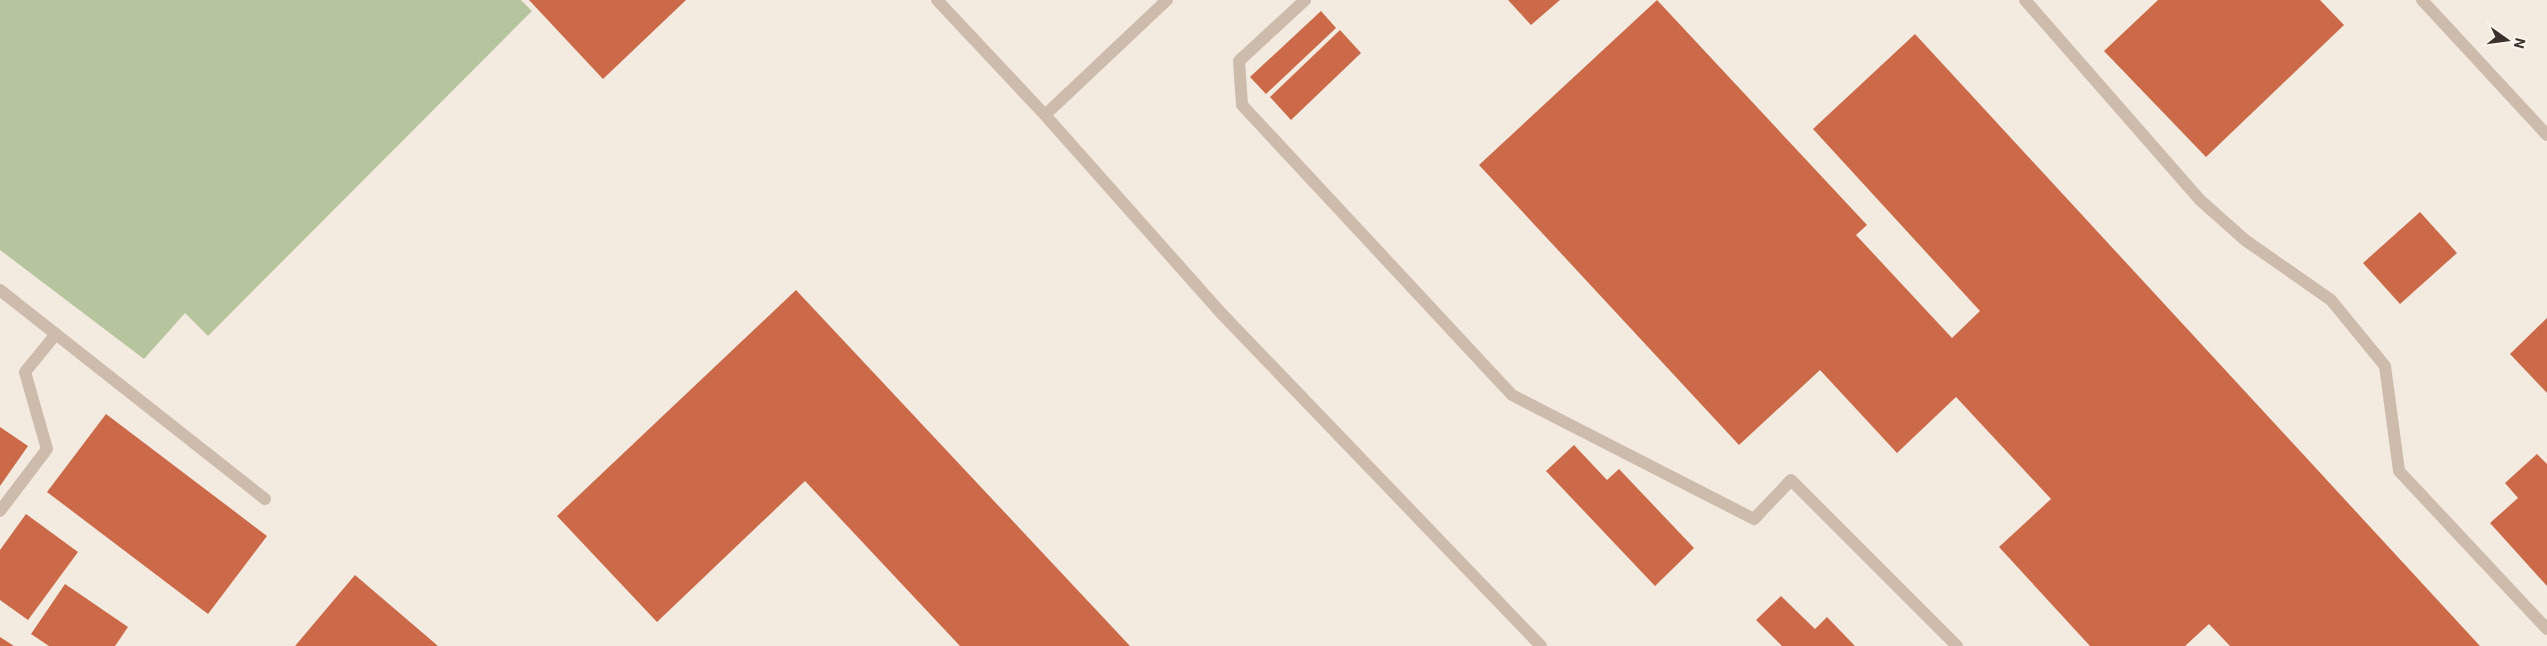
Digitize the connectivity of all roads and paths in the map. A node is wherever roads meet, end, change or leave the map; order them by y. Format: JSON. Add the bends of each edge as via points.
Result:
{"nodes":[{"id":1,"x":937,"y":0,"type":"edge"},
{"id":2,"x":1167,"y":0,"type":"edge"},
{"id":3,"x":1305,"y":0,"type":"edge"},
{"id":4,"x":2024,"y":0,"type":"edge"},
{"id":5,"x":2422,"y":0,"type":"edge"},
{"id":6,"x":1045,"y":115,"type":"junction"},
{"id":7,"x":2547,"y":135,"type":"edge"},
{"id":8,"x":0,"y":290,"type":"edge"},
{"id":9,"x":56,"y":334,"type":"junction"},
{"id":10,"x":265,"y":498,"type":"dead end"},
{"id":11,"x":0,"y":511,"type":"edge"},
{"id":12,"x":2547,"y":629,"type":"edge"},
{"id":13,"x":1540,"y":646,"type":"edge"},
{"id":14,"x":1957,"y":646,"type":"edge"}],
"edges":[{"from":1,"to":6,"type":"street"},
{"from":2,"to":6,"type":"street"},
{"from":3,"to":14,"type":"street","via":[[1239,61],[1242,105],[1512,395],[1754,519],[1791,480]]},
{"from":4,"to":12,"type":"street","via":[[2200,200],[2245,240],[2331,300],[2385,366],[2398,471]]},
{"from":5,"to":7,"type":"street"},
{"from":6,"to":13,"type":"street","via":[[1221,313]]},
{"from":8,"to":9,"type":"street"},
{"from":9,"to":10,"type":"street"},
{"from":9,"to":11,"type":"street","via":[[25,372],[47,449]]}]}
